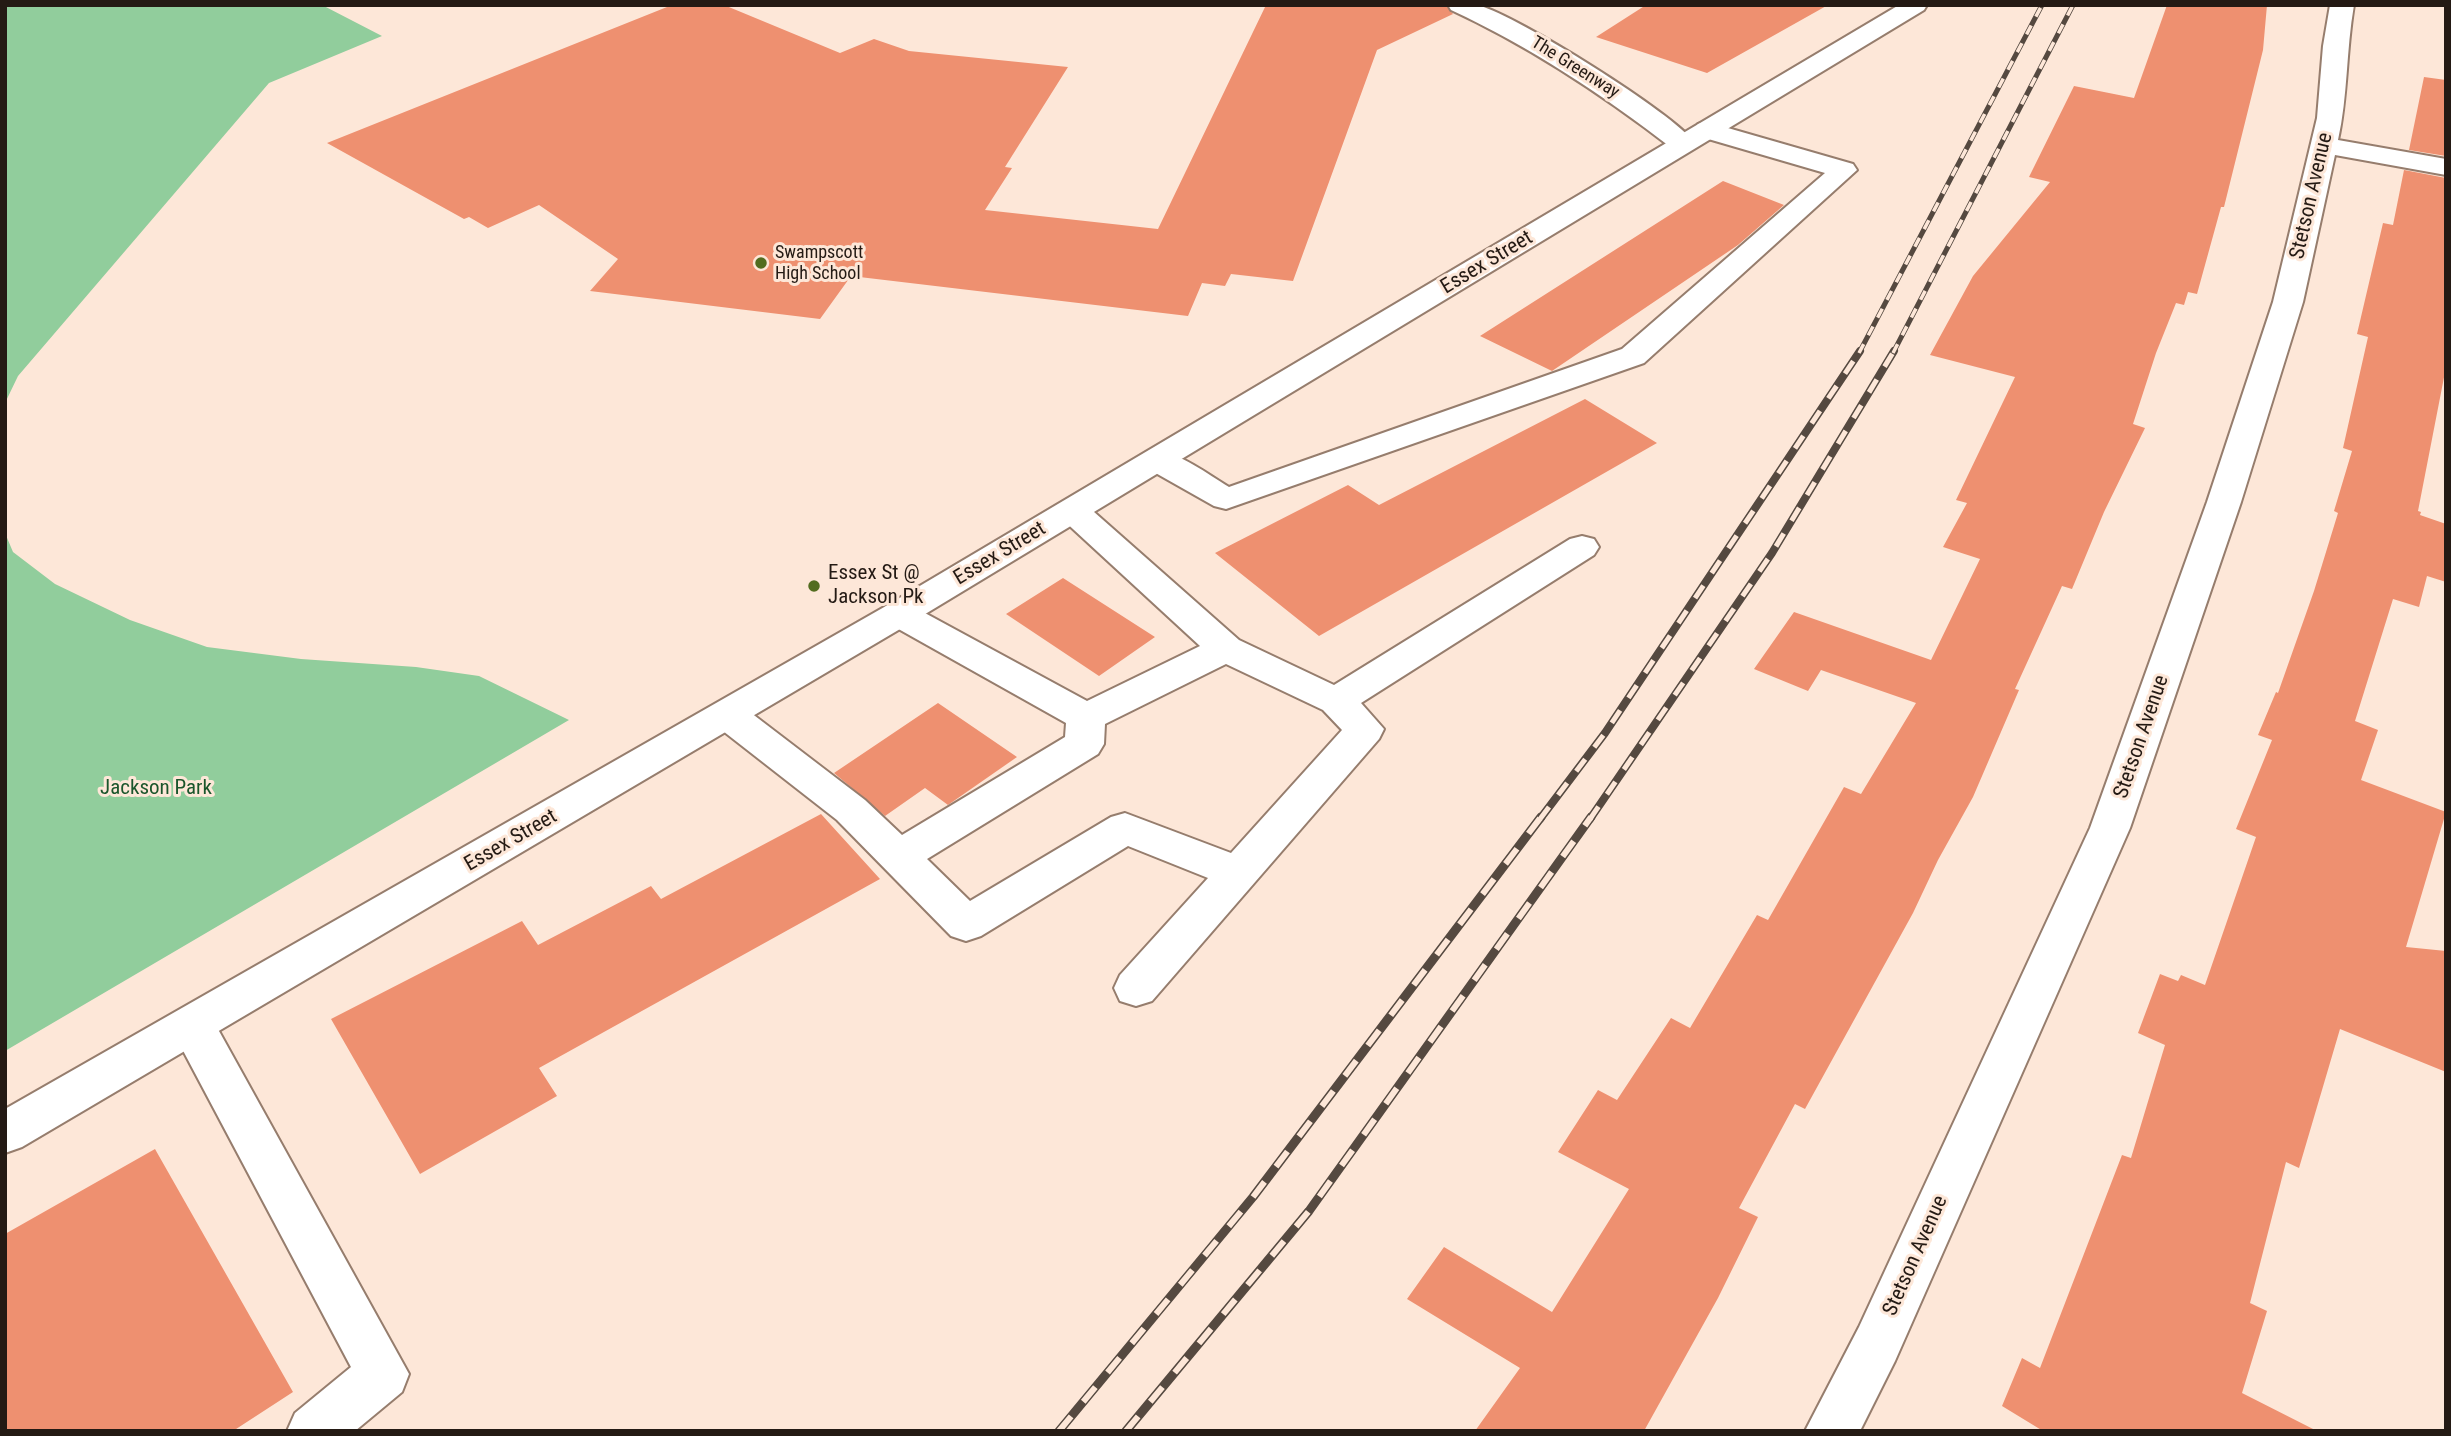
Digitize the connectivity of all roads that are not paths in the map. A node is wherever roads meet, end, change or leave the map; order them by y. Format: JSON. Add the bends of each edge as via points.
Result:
{"nodes":[{"id":1,"x":1459,"y":5,"type":"edge"},
{"id":2,"x":1916,"y":5,"type":"edge"},
{"id":3,"x":2342,"y":5,"type":"edge"},
{"id":4,"x":1695,"y":136,"type":"junction"},
{"id":5,"x":2324,"y":145,"type":"junction"},
{"id":6,"x":2446,"y":167,"type":"edge"},
{"id":7,"x":1157,"y":460,"type":"junction"},
{"id":8,"x":1073,"y":511,"type":"junction"},
{"id":9,"x":1583,"y":547,"type":"dead end"},
{"id":10,"x":899,"y":614,"type":"junction"},
{"id":11,"x":1226,"y":649,"type":"junction"},
{"id":12,"x":1336,"y":701,"type":"junction"},
{"id":13,"x":728,"y":715,"type":"junction"},
{"id":14,"x":1086,"y":717,"type":"junction"},
{"id":15,"x":898,"y":857,"type":"junction"},
{"id":16,"x":1238,"y":873,"type":"junction"},
{"id":17,"x":1136,"y":988,"type":"dead end"},
{"id":18,"x":193,"y":1026,"type":"junction"},
{"id":19,"x":5,"y":1133,"type":"edge"},
{"id":20,"x":314,"y":1431,"type":"edge"},
{"id":21,"x":1832,"y":1431,"type":"edge"}],
"edges":[{"from":1,"to":4,"type":"street","name":"The Greenway","via":[[1553,52]]},
{"from":2,"to":4,"type":"street","name":"Essex Street"},
{"from":3,"to":5,"type":"street","name":"Stetson Avenue"},
{"from":4,"to":7,"type":"street","name":"Essex Street"},
{"from":4,"to":7,"type":"street","via":[[1844,170],[1633,356],[1226,499]]},
{"from":5,"to":6,"type":"street"},
{"from":5,"to":21,"type":"street","name":"Stetson Avenue","via":[[2288,302],[2110,828],[1877,1344]]},
{"from":7,"to":8,"type":"street","name":"Essex Street"},
{"from":8,"to":10,"type":"street","name":"Essex Street"},
{"from":8,"to":11,"type":"street"},
{"from":9,"to":12,"type":"street"},
{"from":10,"to":13,"type":"street","name":"Essex Street"},
{"from":10,"to":14,"type":"street"},
{"from":11,"to":12,"type":"street"},
{"from":11,"to":14,"type":"street"},
{"from":12,"to":16,"type":"street","via":[[1365,729]]},
{"from":13,"to":15,"type":"street","via":[[851,810]]},
{"from":13,"to":18,"type":"street","name":"Essex Street"},
{"from":14,"to":15,"type":"street","via":[[1084,744]]},
{"from":15,"to":16,"type":"street","via":[[966,924],[1125,828]]},
{"from":16,"to":17,"type":"street"},
{"from":18,"to":19,"type":"street","name":"Essex Street"},
{"from":18,"to":20,"type":"street","via":[[383,1374]]}]}
